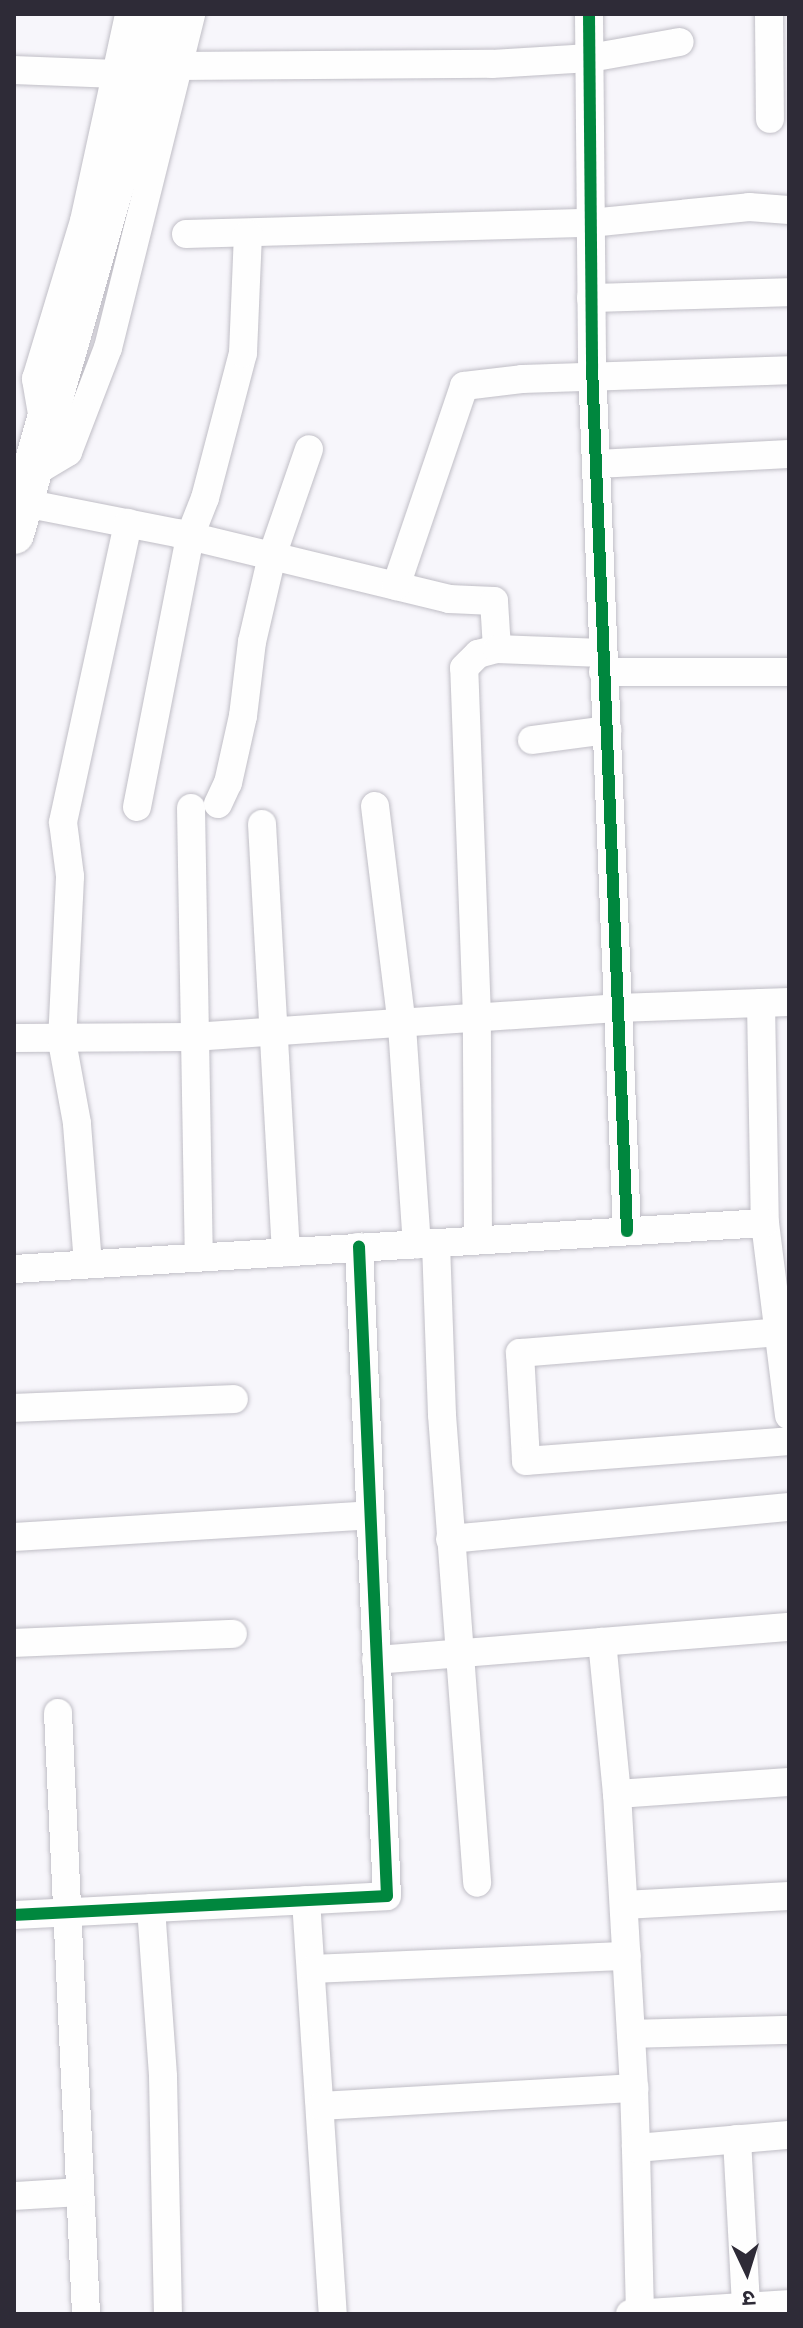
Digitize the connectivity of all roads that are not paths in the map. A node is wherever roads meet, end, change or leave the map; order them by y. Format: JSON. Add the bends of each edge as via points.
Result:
{"nodes":[{"id":1,"x":129,"y":14,"type":"edge"},
{"id":2,"x":163,"y":14,"type":"edge"},
{"id":3,"x":191,"y":14,"type":"edge"},
{"id":4,"x":589,"y":14,"type":"edge"},
{"id":5,"x":769,"y":14,"type":"edge"},
{"id":6,"x":680,"y":42,"type":"dead end"},
{"id":7,"x":590,"y":58,"type":"junction"},
{"id":8,"x":176,"y":66,"type":"junction"},
{"id":9,"x":14,"y":70,"type":"edge"},
{"id":10,"x":116,"y":74,"type":"junction"},
{"id":11,"x":770,"y":119,"type":"dead end"},
{"id":12,"x":789,"y":210,"type":"edge"},
{"id":13,"x":590,"y":223,"type":"junction"},
{"id":14,"x":186,"y":234,"type":"dead end"},
{"id":15,"x":248,"y":234,"type":"junction"},
{"id":16,"x":789,"y":292,"type":"edge"},
{"id":17,"x":591,"y":298,"type":"junction"},
{"id":18,"x":789,"y":370,"type":"edge"},
{"id":19,"x":593,"y":378,"type":"junction"},
{"id":20,"x":45,"y":431,"type":"junction"},
{"id":21,"x":309,"y":449,"type":"dead end"},
{"id":22,"x":789,"y":454,"type":"edge"},
{"id":23,"x":597,"y":464,"type":"junction"},
{"id":24,"x":22,"y":502,"type":"edge"},
{"id":25,"x":128,"y":523,"type":"junction"},
{"id":26,"x":190,"y":536,"type":"junction"},
{"id":27,"x":272,"y":556,"type":"junction"},
{"id":28,"x":396,"y":586,"type":"junction"},
{"id":29,"x":497,"y":649,"type":"junction"},
{"id":30,"x":602,"y":662,"type":"junction"},
{"id":31,"x":789,"y":672,"type":"edge"},
{"id":32,"x":607,"y":730,"type":"junction"},
{"id":33,"x":532,"y":740,"type":"dead end"},
{"id":34,"x":375,"y":806,"type":"dead end"},
{"id":35,"x":137,"y":807,"type":"dead end"},
{"id":36,"x":262,"y":824,"type":"dead end"},
{"id":37,"x":775,"y":1003,"type":"edge"},
{"id":38,"x":617,"y":1008,"type":"junction"},
{"id":39,"x":477,"y":1017,"type":"junction"},
{"id":40,"x":402,"y":1026,"type":"junction"},
{"id":41,"x":274,"y":1033,"type":"junction"},
{"id":42,"x":193,"y":1037,"type":"junction"},
{"id":43,"x":14,"y":1038,"type":"edge"},
{"id":44,"x":62,"y":1041,"type":"junction"},
{"id":45,"x":765,"y":1223,"type":"junction"},
{"id":46,"x":627,"y":1231,"type":"junction"},
{"id":47,"x":478,"y":1240,"type":"junction"},
{"id":48,"x":426,"y":1243,"type":"junction"},
{"id":49,"x":359,"y":1247,"type":"junction"},
{"id":50,"x":286,"y":1252,"type":"junction"},
{"id":51,"x":199,"y":1257,"type":"junction"},
{"id":52,"x":88,"y":1264,"type":"junction"},
{"id":53,"x":14,"y":1269,"type":"edge"},
{"id":54,"x":781,"y":1332,"type":"junction"},
{"id":55,"x":786,"y":1366,"type":"edge"},
{"id":56,"x":234,"y":1399,"type":"dead end"},
{"id":57,"x":14,"y":1408,"type":"edge"},
{"id":58,"x":789,"y":1416,"type":"edge"},
{"id":59,"x":789,"y":1441,"type":"edge"},
{"id":60,"x":789,"y":1507,"type":"edge"},
{"id":61,"x":370,"y":1515,"type":"junction"},
{"id":62,"x":14,"y":1537,"type":"edge"},
{"id":63,"x":450,"y":1539,"type":"junction"},
{"id":64,"x":789,"y":1627,"type":"edge"},
{"id":65,"x":233,"y":1634,"type":"dead end"},
{"id":66,"x":602,"y":1642,"type":"junction"},
{"id":67,"x":14,"y":1643,"type":"edge"},
{"id":68,"x":457,"y":1653,"type":"junction"},
{"id":69,"x":376,"y":1660,"type":"junction"},
{"id":70,"x":58,"y":1713,"type":"dead end"},
{"id":71,"x":789,"y":1782,"type":"edge"},
{"id":72,"x":617,"y":1794,"type":"junction"},
{"id":73,"x":477,"y":1883,"type":"dead end"},
{"id":74,"x":789,"y":1896,"type":"edge"},
{"id":75,"x":306,"y":1900,"type":"junction"},
{"id":76,"x":624,"y":1905,"type":"junction"},
{"id":77,"x":151,"y":1908,"type":"junction"},
{"id":78,"x":67,"y":1912,"type":"junction"},
{"id":79,"x":14,"y":1915,"type":"edge"},
{"id":80,"x":627,"y":1956,"type":"junction"},
{"id":81,"x":313,"y":1969,"type":"junction"},
{"id":82,"x":789,"y":2030,"type":"edge"},
{"id":83,"x":631,"y":2034,"type":"junction"},
{"id":84,"x":634,"y":2088,"type":"junction"},
{"id":85,"x":321,"y":2106,"type":"junction"},
{"id":86,"x":789,"y":2135,"type":"edge"},
{"id":87,"x":737,"y":2139,"type":"junction"},
{"id":88,"x":636,"y":2148,"type":"junction"},
{"id":89,"x":79,"y":2192,"type":"junction"},
{"id":90,"x":14,"y":2196,"type":"edge"},
{"id":91,"x":789,"y":2304,"type":"edge"},
{"id":92,"x":746,"y":2307,"type":"junction"},
{"id":93,"x":654,"y":2313,"type":"edge"},
{"id":94,"x":86,"y":2314,"type":"edge"},
{"id":95,"x":168,"y":2314,"type":"edge"},
{"id":96,"x":333,"y":2314,"type":"edge"},
{"id":97,"x":630,"y":2314,"type":"edge"}],
"edges":[{"from":1,"to":10,"type":"street"},
{"from":2,"to":20,"type":"main road"},
{"from":3,"to":8,"type":"street"},
{"from":4,"to":7,"type":"street"},
{"from":5,"to":11,"type":"street"},
{"from":6,"to":7,"type":"street"},
{"from":7,"to":8,"type":"street","via":[[420,67]]},
{"from":7,"to":13,"type":"street"},
{"from":8,"to":24,"type":"street","via":[[108,348],[68,452]]},
{"from":9,"to":10,"type":"street"},
{"from":10,"to":20,"type":"street","via":[[84,221],[36,379]]},
{"from":12,"to":13,"type":"street","via":[[749,207]]},
{"from":13,"to":15,"type":"street"},
{"from":13,"to":17,"type":"street"},
{"from":14,"to":15,"type":"street"},
{"from":15,"to":26,"type":"street","via":[[243,353]]},
{"from":16,"to":17,"type":"street"},
{"from":17,"to":19,"type":"street"},
{"from":18,"to":19,"type":"street"},
{"from":19,"to":23,"type":"street"},
{"from":19,"to":28,"type":"street","via":[[464,386]]},
{"from":20,"to":24,"type":"main road"},
{"from":21,"to":27,"type":"street"},
{"from":22,"to":23,"type":"street"},
{"from":23,"to":30,"type":"street"},
{"from":24,"to":25,"type":"street"},
{"from":25,"to":26,"type":"street"},
{"from":25,"to":44,"type":"street","via":[[63,822],[70,876]]},
{"from":26,"to":27,"type":"street"},
{"from":26,"to":35,"type":"street"},
{"from":27,"to":28,"type":"street"},
{"from":27,"to":42,"type":"street","via":[[228,783],[204,806]]},
{"from":28,"to":29,"type":"street","via":[[449,599],[494,601]]},
{"from":29,"to":30,"type":"street"},
{"from":29,"to":39,"type":"street","via":[[478,654],[464,668]]},
{"from":30,"to":31,"type":"street"},
{"from":30,"to":32,"type":"street"},
{"from":32,"to":33,"type":"street"},
{"from":32,"to":38,"type":"street"},
{"from":34,"to":40,"type":"street"},
{"from":36,"to":41,"type":"street"},
{"from":37,"to":38,"type":"street"},
{"from":37,"to":45,"type":"street"},
{"from":38,"to":39,"type":"street"},
{"from":38,"to":46,"type":"street"},
{"from":39,"to":40,"type":"street"},
{"from":39,"to":47,"type":"street"},
{"from":40,"to":41,"type":"street"},
{"from":40,"to":48,"type":"street"},
{"from":41,"to":42,"type":"street"},
{"from":41,"to":50,"type":"street"},
{"from":42,"to":44,"type":"street"},
{"from":42,"to":51,"type":"street"},
{"from":43,"to":44,"type":"street"},
{"from":44,"to":52,"type":"street","via":[[77,1123]]},
{"from":45,"to":46,"type":"street"},
{"from":45,"to":54,"type":"street"},
{"from":46,"to":47,"type":"street"},
{"from":47,"to":48,"type":"street"},
{"from":48,"to":49,"type":"street"},
{"from":48,"to":63,"type":"street"},
{"from":49,"to":50,"type":"street"},
{"from":49,"to":61,"type":"street"},
{"from":50,"to":51,"type":"street"},
{"from":51,"to":52,"type":"street"},
{"from":52,"to":53,"type":"street"},
{"from":54,"to":55,"type":"street"},
{"from":54,"to":59,"type":"street","via":[[520,1353],[526,1461]]},
{"from":55,"to":58,"type":"street"},
{"from":56,"to":57,"type":"street"},
{"from":60,"to":63,"type":"street"},
{"from":61,"to":62,"type":"street"},
{"from":61,"to":69,"type":"street"},
{"from":63,"to":68,"type":"street"},
{"from":64,"to":66,"type":"street"},
{"from":65,"to":67,"type":"street"},
{"from":66,"to":68,"type":"street"},
{"from":66,"to":72,"type":"street"},
{"from":68,"to":69,"type":"street"},
{"from":68,"to":73,"type":"street"},
{"from":69,"to":75,"type":"street","via":[[387,1896]]},
{"from":70,"to":78,"type":"street"},
{"from":71,"to":72,"type":"street"},
{"from":72,"to":76,"type":"street"},
{"from":74,"to":76,"type":"street"},
{"from":75,"to":77,"type":"street"},
{"from":75,"to":81,"type":"street"},
{"from":76,"to":80,"type":"street"},
{"from":77,"to":78,"type":"street"},
{"from":77,"to":95,"type":"street","via":[[163,2077]]},
{"from":78,"to":79,"type":"street"},
{"from":78,"to":89,"type":"street"},
{"from":80,"to":81,"type":"street"},
{"from":80,"to":83,"type":"street"},
{"from":81,"to":85,"type":"street"},
{"from":82,"to":83,"type":"street"},
{"from":83,"to":84,"type":"street"},
{"from":84,"to":85,"type":"street"},
{"from":84,"to":88,"type":"street"},
{"from":85,"to":96,"type":"street"},
{"from":86,"to":87,"type":"street"},
{"from":87,"to":88,"type":"street"},
{"from":87,"to":92,"type":"street"},
{"from":88,"to":93,"type":"street"},
{"from":89,"to":90,"type":"street"},
{"from":89,"to":94,"type":"street"},
{"from":91,"to":92,"type":"street"},
{"from":92,"to":93,"type":"street"},
{"from":93,"to":97,"type":"street"}]}
